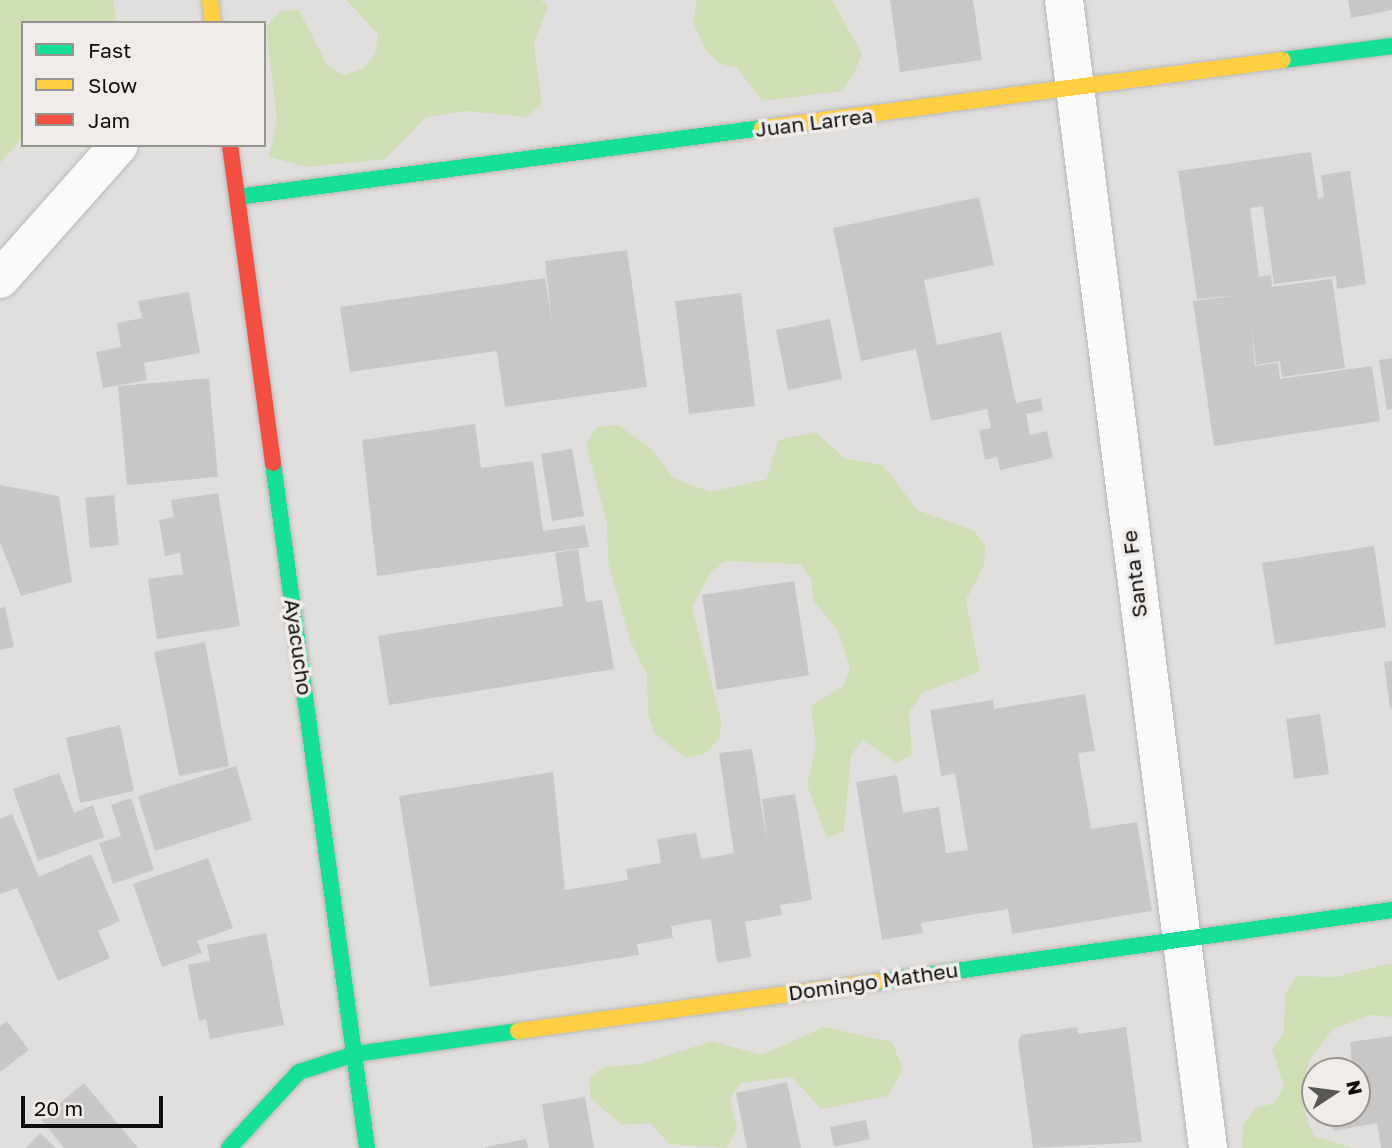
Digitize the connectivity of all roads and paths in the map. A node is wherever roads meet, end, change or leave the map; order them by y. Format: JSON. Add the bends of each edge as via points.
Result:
{"nodes":[{"id":1,"x":210,"y":0,"type":"edge"},
{"id":2,"x":1065,"y":0,"type":"edge"},
{"id":3,"x":213,"y":21,"type":"edge"},
{"id":4,"x":1392,"y":46,"type":"edge"},
{"id":5,"x":1076,"y":87,"type":"junction"},
{"id":6,"x":117,"y":147,"type":"edge"},
{"id":7,"x":230,"y":147,"type":"edge"},
{"id":8,"x":237,"y":197,"type":"junction"},
{"id":9,"x":0,"y":279,"type":"edge"},
{"id":10,"x":1392,"y":910,"type":"edge"},
{"id":11,"x":1178,"y":938,"type":"junction"},
{"id":12,"x":355,"y":1054,"type":"junction"},
{"id":13,"x":229,"y":1148,"type":"edge"},
{"id":14,"x":367,"y":1148,"type":"edge"},
{"id":15,"x":1208,"y":1148,"type":"edge"}],
"edges":[{"from":1,"to":3,"type":"street"},
{"from":2,"to":5,"type":"street","name":"Santa Fe"},
{"from":4,"to":5,"type":"street","name":"Juan Larrea"},
{"from":5,"to":8,"type":"street","name":"Juan Larrea"},
{"from":5,"to":11,"type":"street","name":"Santa Fe"},
{"from":6,"to":9,"type":"street"},
{"from":7,"to":8,"type":"street","name":"Ayacucho"},
{"from":8,"to":12,"type":"street","name":"Ayacucho"},
{"from":10,"to":11,"type":"street","name":"Domingo Matheu"},
{"from":11,"to":12,"type":"street","name":"Domingo Matheu"},
{"from":11,"to":15,"type":"street","name":"Santa Fe"},
{"from":12,"to":13,"type":"street","name":"Domingo Matheu","via":[[299,1072]]},
{"from":12,"to":14,"type":"street","name":"Ayacucho"}]}
